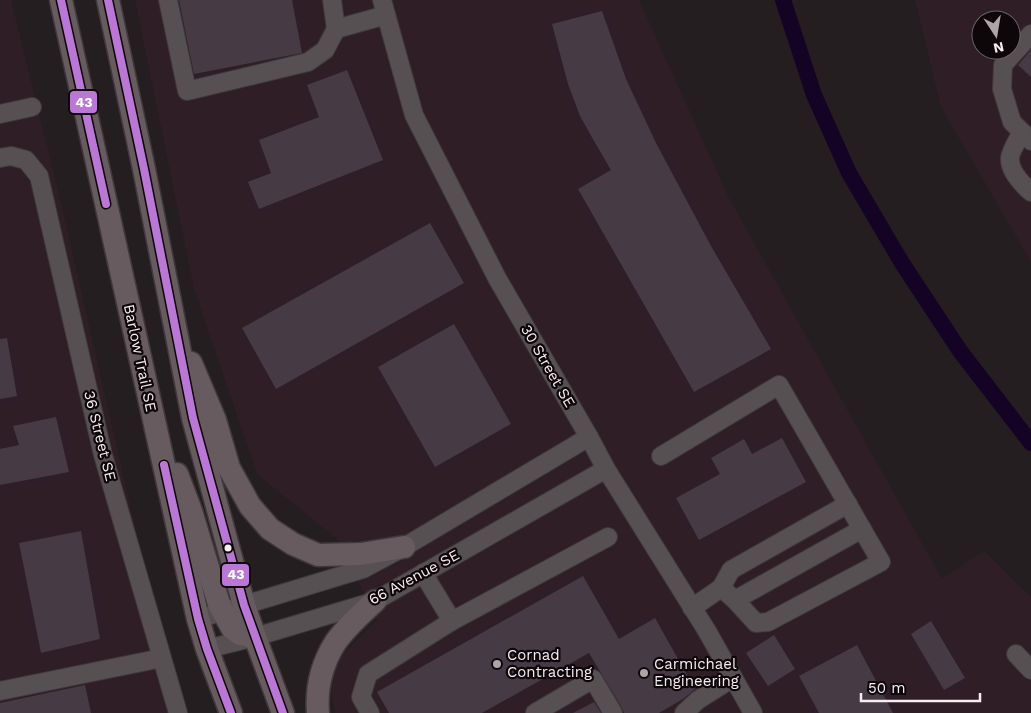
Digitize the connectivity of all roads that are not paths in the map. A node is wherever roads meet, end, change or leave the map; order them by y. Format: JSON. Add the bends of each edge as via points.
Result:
{"nodes":[{"id":1,"x":61,"y":0,"type":"edge"},
{"id":2,"x":108,"y":0,"type":"edge"},
{"id":3,"x":168,"y":0,"type":"edge"},
{"id":4,"x":332,"y":0,"type":"edge"},
{"id":5,"x":384,"y":8,"type":"edge"},
{"id":6,"x":336,"y":29,"type":"junction"},
{"id":7,"x":1031,"y":34,"type":"edge"},
{"id":8,"x":32,"y":107,"type":"dead end"},
{"id":9,"x":0,"y":114,"type":"edge"},
{"id":10,"x":1026,"y":136,"type":"edge"},
{"id":11,"x":0,"y":158,"type":"edge"},
{"id":12,"x":1031,"y":192,"type":"edge"},
{"id":13,"x":175,"y":327,"type":"junction"},
{"id":14,"x":150,"y":403,"type":"junction"},
{"id":15,"x":589,"y":437,"type":"junction"},
{"id":16,"x":661,"y":456,"type":"dead end"},
{"id":17,"x":606,"y":469,"type":"junction"},
{"id":18,"x":848,"y":504,"type":"junction"},
{"id":19,"x":862,"y":529,"type":"junction"},
{"id":20,"x":608,"y":537,"type":"dead end"},
{"id":21,"x":404,"y":547,"type":"junction"},
{"id":22,"x":423,"y":573,"type":"junction"},
{"id":23,"x":721,"y":588,"type":"junction"},
{"id":24,"x":735,"y":600,"type":"junction"},
{"id":25,"x":375,"y":601,"type":"junction"},
{"id":26,"x":234,"y":608,"type":"junction"},
{"id":27,"x":692,"y":608,"type":"junction"},
{"id":28,"x":198,"y":619,"type":"junction"},
{"id":29,"x":452,"y":621,"type":"junction"},
{"id":30,"x":254,"y":637,"type":"junction"},
{"id":31,"x":207,"y":650,"type":"junction"},
{"id":32,"x":1016,"y":654,"type":"dead end"},
{"id":33,"x":162,"y":658,"type":"junction"},
{"id":34,"x":1031,"y":670,"type":"edge"},
{"id":35,"x":733,"y":678,"type":"junction"},
{"id":36,"x":0,"y":691,"type":"edge"},
{"id":37,"x":178,"y":713,"type":"edge"},
{"id":38,"x":231,"y":713,"type":"edge"},
{"id":39,"x":283,"y":713,"type":"edge"},
{"id":40,"x":318,"y":713,"type":"edge"},
{"id":41,"x":370,"y":713,"type":"edge"},
{"id":42,"x":535,"y":713,"type":"edge"},
{"id":43,"x":613,"y":713,"type":"edge"},
{"id":44,"x":684,"y":713,"type":"edge"},
{"id":45,"x":753,"y":713,"type":"edge"}],
"edges":[{"from":1,"to":14,"type":"main road","name":"Barlow Trail SE"},
{"from":2,"to":13,"type":"main road"},
{"from":3,"to":6,"type":"street","via":[[187,91],[308,62],[325,50]]},
{"from":4,"to":6,"type":"street"},
{"from":5,"to":6,"type":"street"},
{"from":5,"to":15,"type":"street","name":"30 Street SE","via":[[414,115],[498,278]]},
{"from":7,"to":10,"type":"street","via":[[1003,65],[1002,89],[1012,122]]},
{"from":8,"to":9,"type":"street"},
{"from":10,"to":12,"type":"street","via":[[1010,156],[1012,168]]},
{"from":11,"to":33,"type":"street","name":"36 Street SE","via":[[11,156],[26,160],[39,176],[103,455]]},
{"from":13,"to":21,"type":"main road","via":[[215,420],[229,468],[250,506],[270,528],[318,555],[361,554]]},
{"from":13,"to":26,"type":"main road"},
{"from":14,"to":26,"type":"main road","via":[[191,511],[219,604]]},
{"from":14,"to":28,"type":"main road","name":"Barlow Trail SE"},
{"from":15,"to":17,"type":"street","name":"30 Street SE"},
{"from":15,"to":21,"type":"street","name":"66 Avenue SE"},
{"from":16,"to":18,"type":"street","via":[[779,385]]},
{"from":17,"to":22,"type":"street","name":"66 Avenue SE"},
{"from":17,"to":27,"type":"street","name":"30 Street SE"},
{"from":18,"to":19,"type":"street"},
{"from":18,"to":23,"type":"street","via":[[731,570]]},
{"from":19,"to":24,"type":"street"},
{"from":19,"to":24,"type":"street","via":[[881,562],[768,622],[756,623]]},
{"from":20,"to":29,"type":"street"},
{"from":21,"to":26,"type":"street","name":"66 Avenue SE","via":[[363,569]]},
{"from":22,"to":25,"type":"street","name":"66 Avenue SE"},
{"from":22,"to":29,"type":"street"},
{"from":23,"to":24,"type":"street"},
{"from":23,"to":27,"type":"street"},
{"from":25,"to":30,"type":"street","name":"66 Avenue SE"},
{"from":25,"to":40,"type":"main road","via":[[335,643],[319,682]]},
{"from":26,"to":28,"type":"street","name":"66 Avenue SE"},
{"from":26,"to":30,"type":"main road"},
{"from":27,"to":35,"type":"street","name":"30 Street SE"},
{"from":28,"to":31,"type":"main road","name":"Barlow Trail SE"},
{"from":29,"to":41,"type":"street","via":[[368,674],[361,697]]},
{"from":30,"to":31,"type":"street","name":"66 Avenue SE"},
{"from":30,"to":39,"type":"main road"},
{"from":31,"to":38,"type":"main road","name":"Barlow Trail SE"},
{"from":32,"to":34,"type":"street"},
{"from":33,"to":36,"type":"street"},
{"from":33,"to":37,"type":"street","name":"36 Street SE"},
{"from":35,"to":44,"type":"street"},
{"from":35,"to":45,"type":"street","name":"30 Street SE"},
{"from":42,"to":43,"type":"street","via":[[593,679]]}]}
